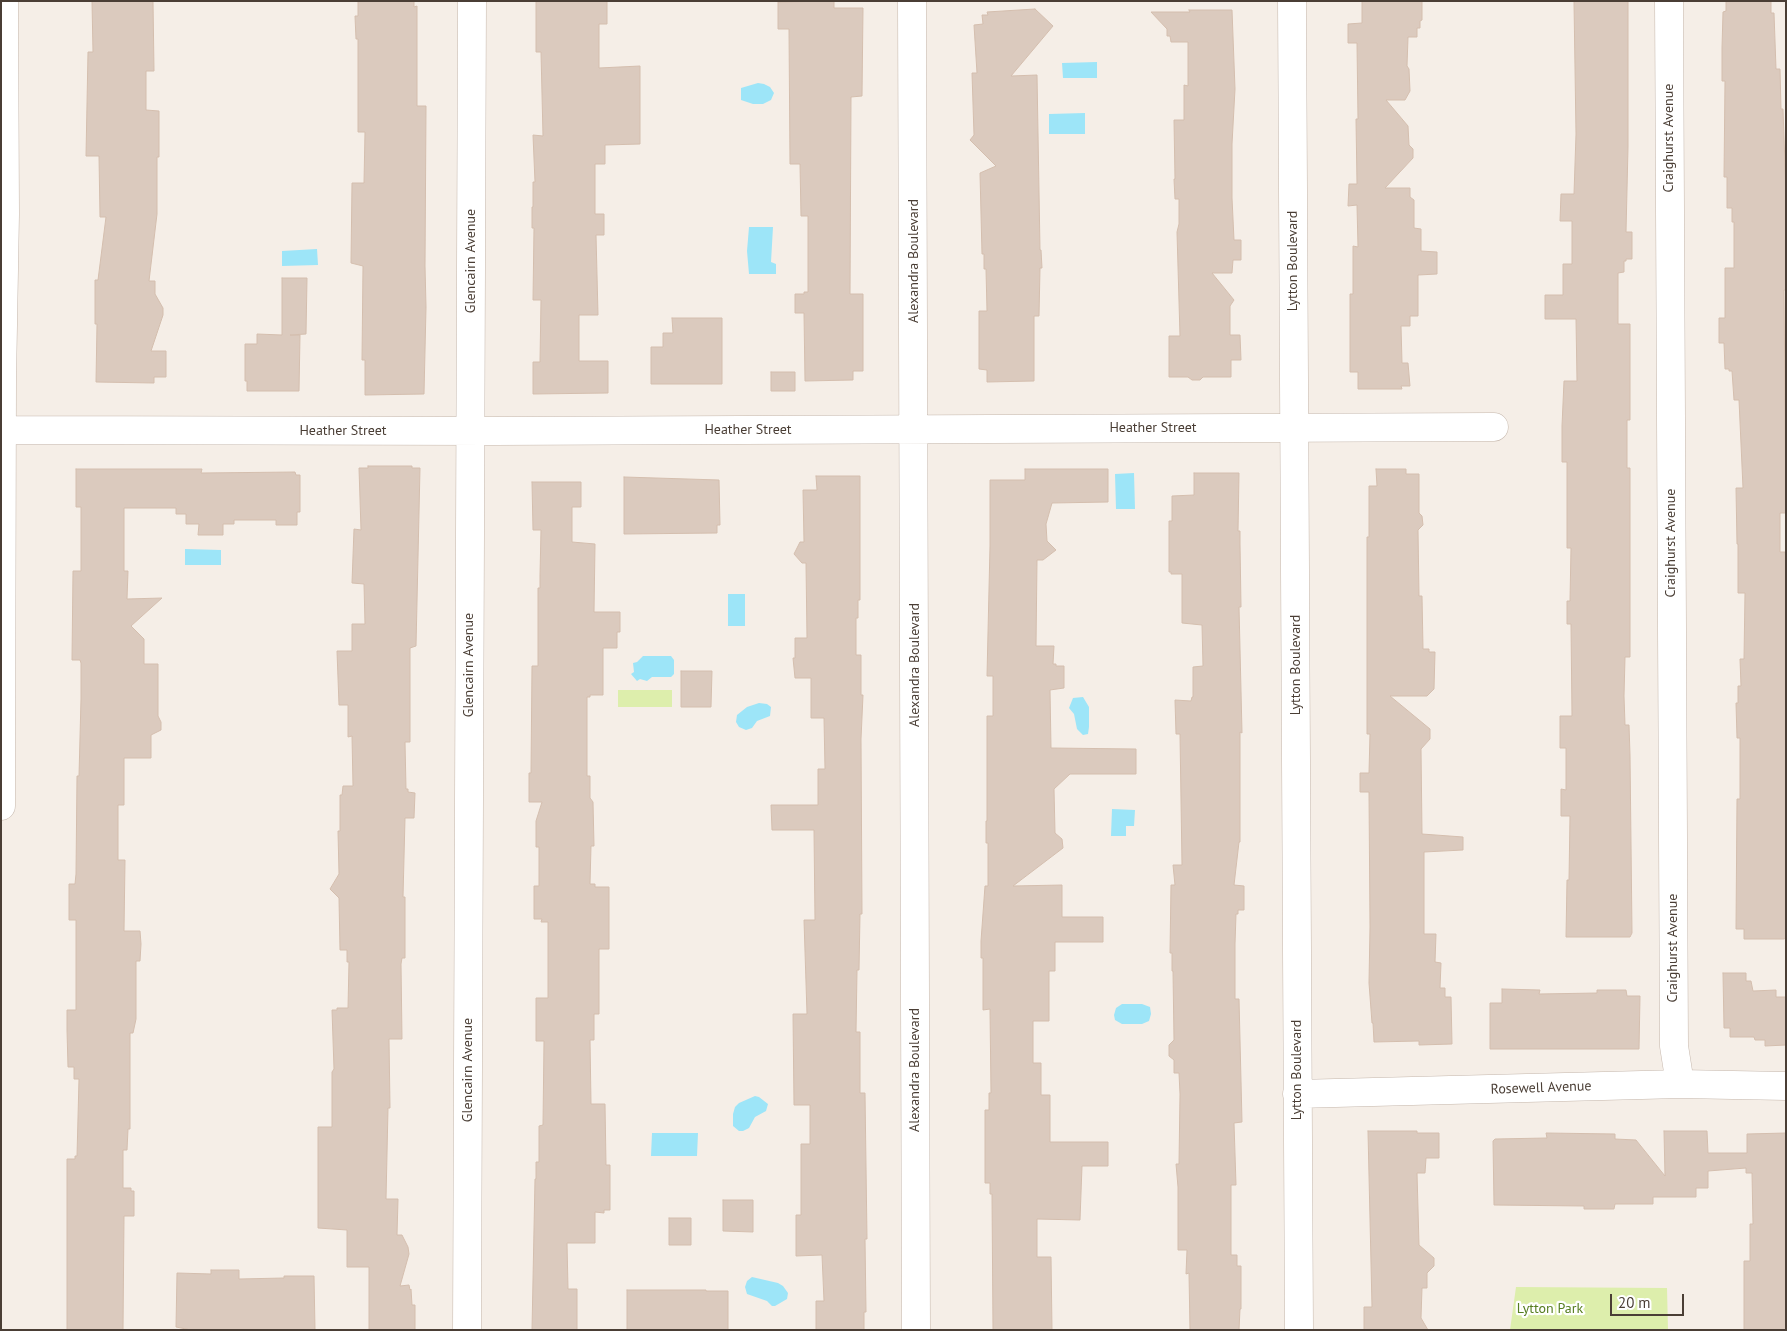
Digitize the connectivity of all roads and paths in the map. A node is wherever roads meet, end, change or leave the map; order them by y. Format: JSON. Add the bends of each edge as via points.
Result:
{"nodes":[{"id":1,"x":472,"y":1,"type":"edge"},
{"id":2,"x":912,"y":1,"type":"edge"},
{"id":3,"x":1292,"y":1,"type":"edge"},
{"id":4,"x":1669,"y":1,"type":"edge"},
{"id":5,"x":3,"y":18,"type":"edge"},
{"id":6,"x":1494,"y":427,"type":"dead end"},
{"id":7,"x":914,"y":428,"type":"junction"},
{"id":8,"x":1294,"y":428,"type":"junction"},
{"id":9,"x":2,"y":430,"type":"edge"},
{"id":10,"x":470,"y":431,"type":"junction"},
{"id":11,"x":1,"y":806,"type":"edge"},
{"id":12,"x":1680,"y":1084,"type":"junction"},
{"id":13,"x":1786,"y":1086,"type":"edge"},
{"id":14,"x":1297,"y":1094,"type":"junction"},
{"id":15,"x":468,"y":1330,"type":"edge"},
{"id":16,"x":916,"y":1330,"type":"edge"},
{"id":17,"x":1299,"y":1330,"type":"edge"}],
"edges":[{"from":1,"to":10,"type":"street","name":"Glencairn Avenue"},
{"from":2,"to":7,"type":"street","name":"Alexandra Boulevard"},
{"from":3,"to":8,"type":"street","name":"Lytton Boulevard"},
{"from":4,"to":12,"type":"street","name":"Craighurst Avenue","via":[[1674,1036]]},
{"from":5,"to":9,"type":"street"},
{"from":6,"to":8,"type":"street","name":"Heather Street"},
{"from":7,"to":8,"type":"street","name":"Heather Street"},
{"from":7,"to":10,"type":"street","name":"Heather Street"},
{"from":7,"to":16,"type":"street","name":"Alexandra Boulevard"},
{"from":8,"to":14,"type":"street","name":"Lytton Boulevard"},
{"from":9,"to":10,"type":"street","name":"Heather Street"},
{"from":9,"to":11,"type":"street"},
{"from":10,"to":15,"type":"street","name":"Glencairn Avenue"},
{"from":12,"to":13,"type":"street","name":"Rosewell Avenue"},
{"from":12,"to":14,"type":"street","name":"Rosewell Avenue"},
{"from":14,"to":17,"type":"street","name":"Lytton Boulevard"}]}
